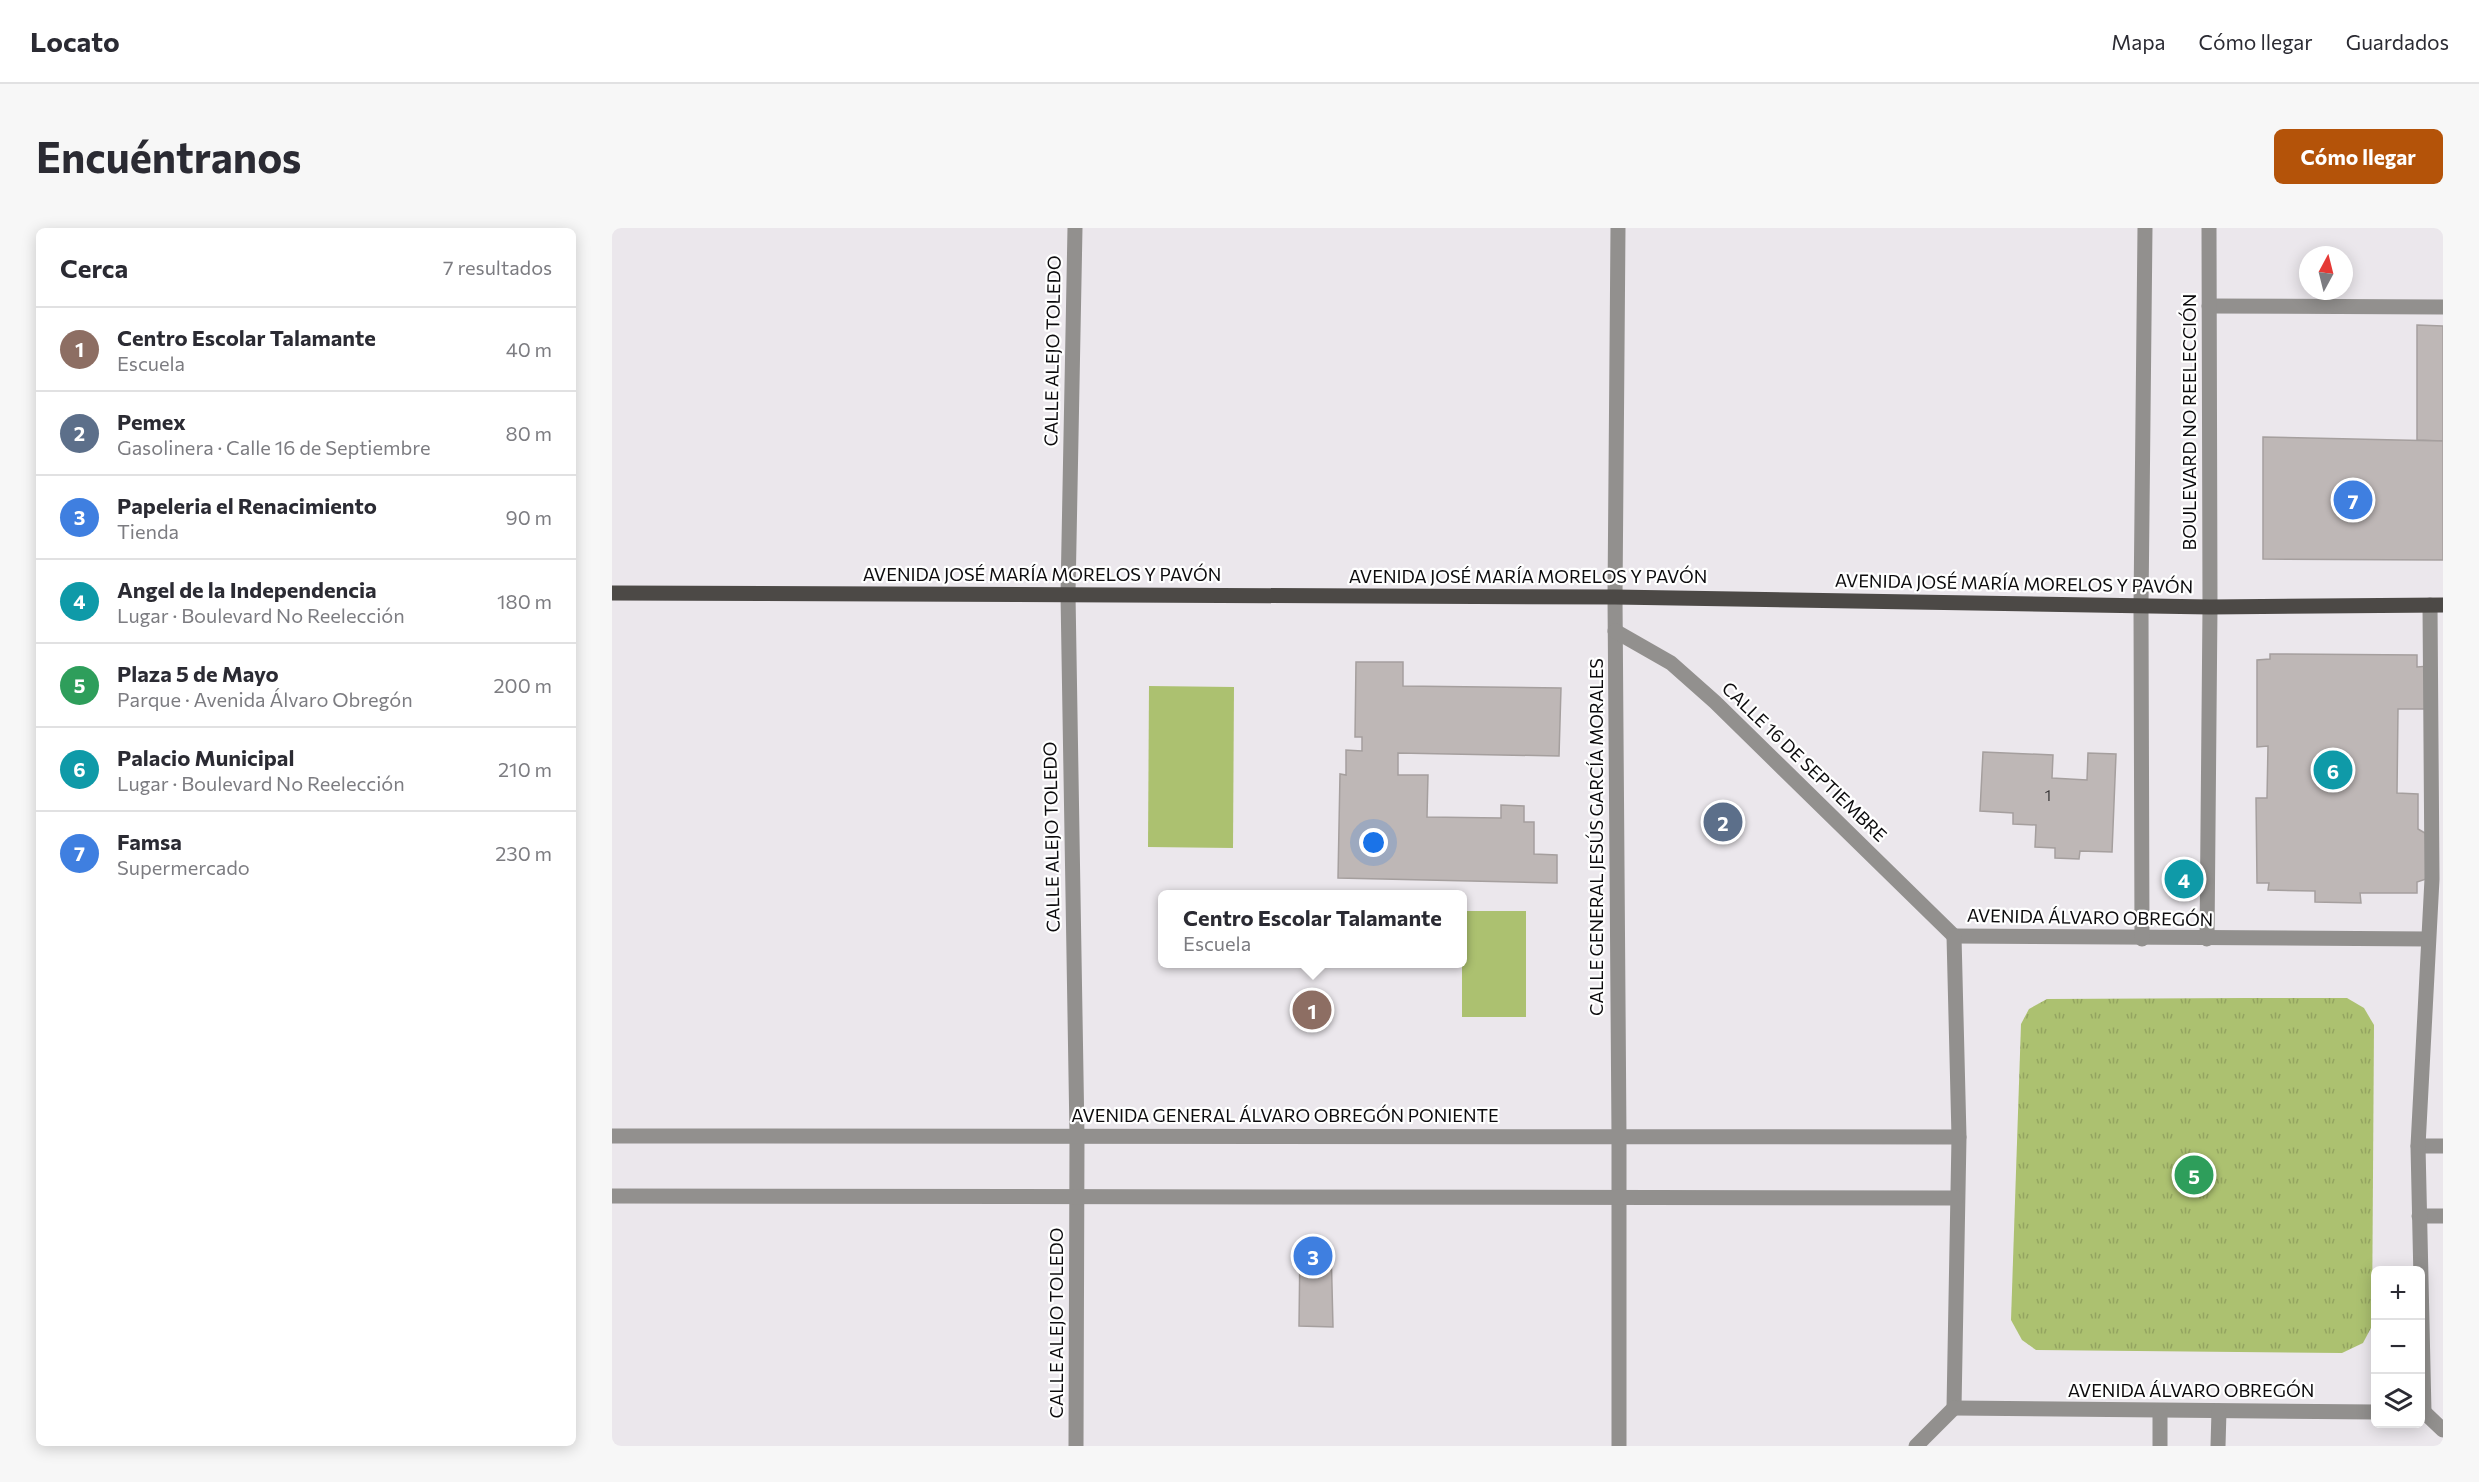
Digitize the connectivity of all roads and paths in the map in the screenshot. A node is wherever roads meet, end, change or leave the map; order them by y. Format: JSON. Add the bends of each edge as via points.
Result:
{"nodes":[{"id":1,"x":1076,"y":228,"type":"edge"},
{"id":2,"x":1618,"y":228,"type":"edge"},
{"id":3,"x":2145,"y":228,"type":"edge"},
{"id":4,"x":2209,"y":228,"type":"edge"},
{"id":5,"x":2209,"y":306,"type":"junction"},
{"id":6,"x":2443,"y":307,"type":"edge"},
{"id":7,"x":612,"y":593,"type":"edge"},
{"id":8,"x":1068,"y":594,"type":"junction"},
{"id":9,"x":1615,"y":597,"type":"junction"},
{"id":10,"x":2437,"y":605,"type":"edge"},
{"id":11,"x":2141,"y":606,"type":"junction"},
{"id":12,"x":2210,"y":607,"type":"junction"},
{"id":13,"x":1615,"y":631,"type":"junction"},
{"id":14,"x":2443,"y":928,"type":"edge"},
{"id":15,"x":1954,"y":936,"type":"junction"},
{"id":16,"x":2142,"y":939,"type":"junction"},
{"id":17,"x":2207,"y":939,"type":"junction"},
{"id":18,"x":2428,"y":939,"type":"junction"},
{"id":19,"x":1077,"y":1135,"type":"junction"},
{"id":20,"x":612,"y":1136,"type":"edge"},
{"id":21,"x":1619,"y":1136,"type":"junction"},
{"id":22,"x":1959,"y":1137,"type":"junction"},
{"id":23,"x":2418,"y":1146,"type":"junction"},
{"id":24,"x":2443,"y":1146,"type":"edge"},
{"id":25,"x":1076,"y":1195,"type":"junction"},
{"id":26,"x":612,"y":1196,"type":"edge"},
{"id":27,"x":1619,"y":1197,"type":"junction"},
{"id":28,"x":1956,"y":1198,"type":"junction"},
{"id":29,"x":2419,"y":1216,"type":"junction"},
{"id":30,"x":2443,"y":1216,"type":"edge"},
{"id":31,"x":2421,"y":1374,"type":"edge"},
{"id":32,"x":1954,"y":1408,"type":"junction"},
{"id":33,"x":2160,"y":1411,"type":"junction"},
{"id":34,"x":2219,"y":1412,"type":"junction"},
{"id":35,"x":2371,"y":1412,"type":"edge"},
{"id":36,"x":2425,"y":1415,"type":"edge"},
{"id":37,"x":2443,"y":1430,"type":"edge"},
{"id":38,"x":1076,"y":1446,"type":"edge"},
{"id":39,"x":1619,"y":1446,"type":"edge"},
{"id":40,"x":1916,"y":1446,"type":"edge"},
{"id":41,"x":2160,"y":1446,"type":"edge"},
{"id":42,"x":2218,"y":1446,"type":"edge"}],
"edges":[{"from":1,"to":8,"type":"street","name":"CALLE ALEJO TOLEDO"},
{"from":2,"to":9,"type":"street","name":"CALLE GENERAL JESÚS GARCÍA MORALES"},
{"from":3,"to":11,"type":"street"},
{"from":4,"to":5,"type":"street","name":"BOULEVARD NO REELECCIÓN"},
{"from":5,"to":6,"type":"street"},
{"from":5,"to":12,"type":"street","name":"BOULEVARD NO REELECCIÓN"},
{"from":7,"to":8,"type":"main road","name":"AVENIDA JOSÉ MARÍA MORELOS Y PAVÓN"},
{"from":8,"to":9,"type":"main road","name":"AVENIDA JOSÉ MARÍA MORELOS Y PAVÓN"},
{"from":8,"to":19,"type":"street","name":"CALLE ALEJO TOLEDO"},
{"from":9,"to":11,"type":"main road","name":"AVENIDA JOSÉ MARÍA MORELOS Y PAVÓN"},
{"from":9,"to":13,"type":"street","name":"CALLE GENERAL JESÚS GARCÍA MORALES"},
{"from":10,"to":12,"type":"main road","name":"AVENIDA JOSÉ MARÍA MORELOS Y PAVÓN"},
{"from":10,"to":18,"type":"street"},
{"from":11,"to":12,"type":"main road","name":"AVENIDA JOSÉ MARÍA MORELOS Y PAVÓN"},
{"from":11,"to":16,"type":"street"},
{"from":12,"to":17,"type":"street","name":"BOULEVARD NO REELECCIÓN"},
{"from":13,"to":15,"type":"street","name":"CALLE 16 DE SEPTIEMBRE","via":[[1671,663],[1715,702]]},
{"from":13,"to":21,"type":"street","name":"CALLE GENERAL JESÚS GARCÍA MORALES"},
{"from":14,"to":18,"type":"street"},
{"from":15,"to":16,"type":"street","name":"AVENIDA ÁLVARO OBREGÓN"},
{"from":15,"to":22,"type":"street","name":"AVENIDA ÁLVARO OBREGÓN"},
{"from":16,"to":17,"type":"street","name":"AVENIDA ÁLVARO OBREGÓN"},
{"from":17,"to":18,"type":"street","name":"AVENIDA ÁLVARO OBREGÓN"},
{"from":18,"to":23,"type":"street"},
{"from":19,"to":20,"type":"street","name":"AVENIDA GENERAL ÁLVARO OBREGÓN PONIENTE"},
{"from":19,"to":21,"type":"street","name":"AVENIDA GENERAL ÁLVARO OBREGÓN PONIENTE"},
{"from":19,"to":25,"type":"street","name":"CALLE ALEJO TOLEDO"},
{"from":21,"to":22,"type":"street","name":"AVENIDA GENERAL ÁLVARO OBREGÓN PONIENTE"},
{"from":21,"to":27,"type":"street","name":"CALLE GENERAL JESÚS GARCÍA MORALES"},
{"from":22,"to":28,"type":"street","name":"AVENIDA ÁLVARO OBREGÓN"},
{"from":23,"to":24,"type":"street"},
{"from":23,"to":29,"type":"street"},
{"from":25,"to":26,"type":"street"},
{"from":25,"to":27,"type":"street"},
{"from":25,"to":38,"type":"street","name":"CALLE ALEJO TOLEDO"},
{"from":27,"to":28,"type":"street"},
{"from":27,"to":39,"type":"street","name":"CALLE GENERAL JESÚS GARCÍA MORALES"},
{"from":28,"to":32,"type":"street","name":"AVENIDA ÁLVARO OBREGÓN"},
{"from":29,"to":30,"type":"street"},
{"from":29,"to":31,"type":"street"},
{"from":32,"to":33,"type":"street","name":"AVENIDA ÁLVARO OBREGÓN"},
{"from":32,"to":40,"type":"street"},
{"from":33,"to":34,"type":"street","name":"AVENIDA ÁLVARO OBREGÓN"},
{"from":33,"to":41,"type":"street"},
{"from":34,"to":35,"type":"street","name":"AVENIDA ÁLVARO OBREGÓN"},
{"from":34,"to":42,"type":"street"},
{"from":36,"to":37,"type":"street"}]}
